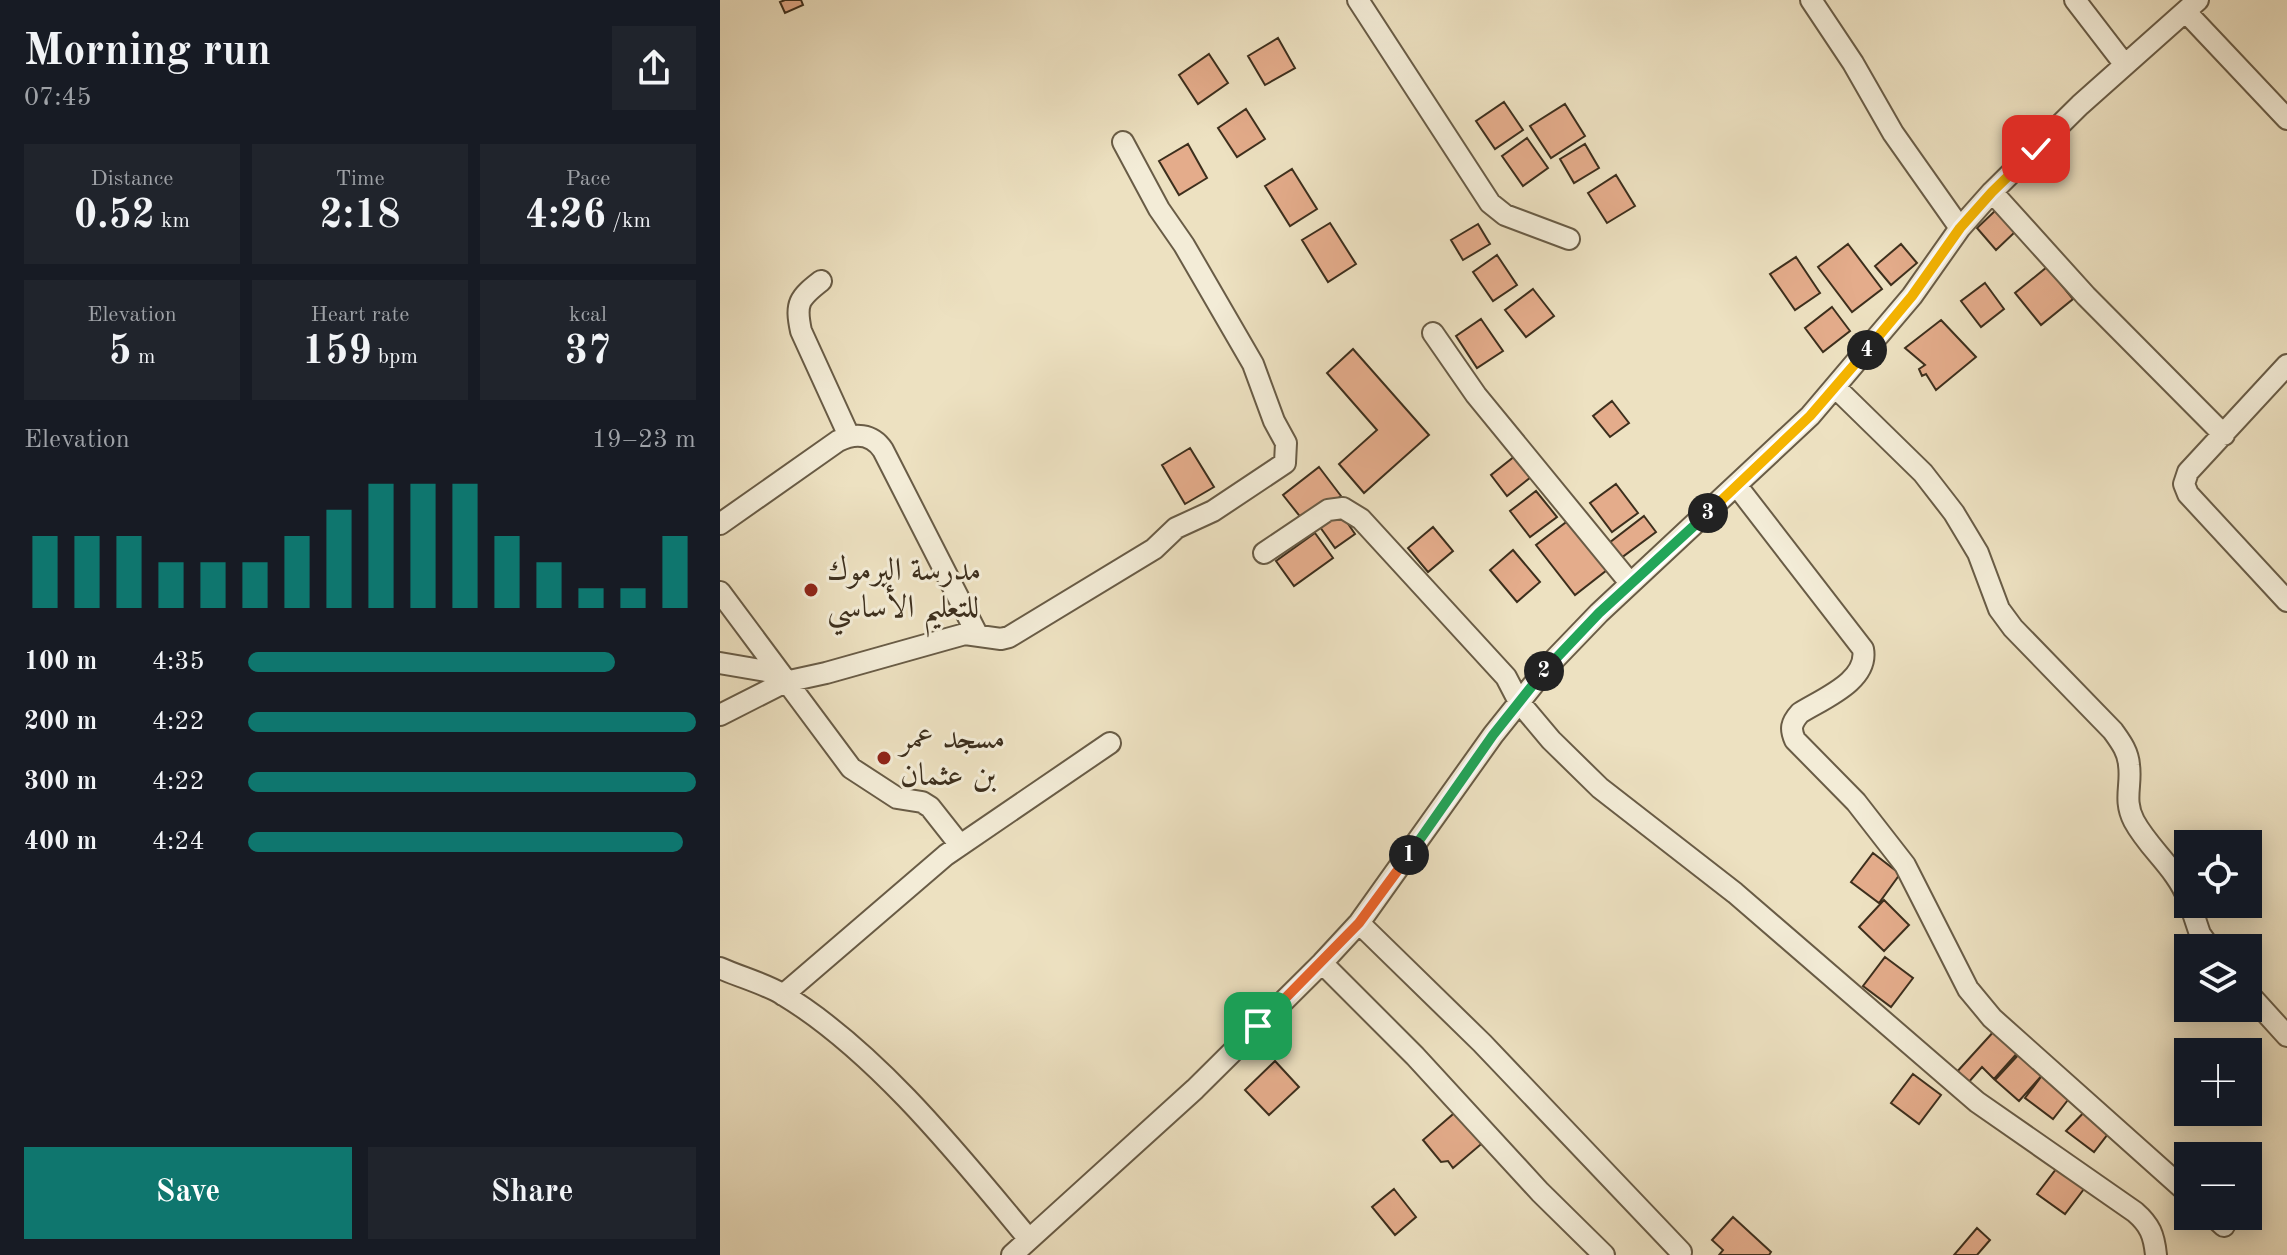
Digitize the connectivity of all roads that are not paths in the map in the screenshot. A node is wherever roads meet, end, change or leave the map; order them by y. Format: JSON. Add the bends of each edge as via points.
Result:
{"nodes":[{"id":1,"x":1358,"y":0,"type":"edge"},
{"id":2,"x":1811,"y":0,"type":"edge"},
{"id":3,"x":2075,"y":0,"type":"edge"},
{"id":4,"x":2192,"y":6,"type":"edge"},
{"id":5,"x":2125,"y":65,"type":"junction"},
{"id":6,"x":2287,"y":119,"type":"edge"},
{"id":7,"x":1123,"y":142,"type":"dead end"},
{"id":8,"x":1992,"y":192,"type":"junction"},
{"id":9,"x":1960,"y":228,"type":"junction"},
{"id":10,"x":1569,"y":239,"type":"dead end"},
{"id":11,"x":821,"y":281,"type":"dead end"},
{"id":12,"x":1433,"y":333,"type":"dead end"},
{"id":13,"x":2287,"y":365,"type":"edge"},
{"id":14,"x":1835,"y":387,"type":"junction"},
{"id":15,"x":2224,"y":435,"type":"junction"},
{"id":16,"x":849,"y":436,"type":"junction"},
{"id":17,"x":1737,"y":486,"type":"junction"},
{"id":18,"x":720,"y":524,"type":"edge"},
{"id":19,"x":1264,"y":553,"type":"dead end"},
{"id":20,"x":1630,"y":583,"type":"junction"},
{"id":21,"x":720,"y":592,"type":"edge"},
{"id":22,"x":2287,"y":601,"type":"edge"},
{"id":23,"x":977,"y":634,"type":"junction"},
{"id":24,"x":720,"y":663,"type":"edge"},
{"id":25,"x":782,"y":678,"type":"junction"},
{"id":26,"x":1519,"y":702,"type":"junction"},
{"id":27,"x":720,"y":715,"type":"edge"},
{"id":28,"x":1110,"y":743,"type":"dead end"},
{"id":29,"x":960,"y":845,"type":"junction"},
{"id":30,"x":2174,"y":873,"type":"edge"},
{"id":31,"x":1359,"y":923,"type":"junction"},
{"id":32,"x":1322,"y":963,"type":"junction"},
{"id":33,"x":720,"y":968,"type":"edge"},
{"id":34,"x":783,"y":995,"type":"junction"},
{"id":35,"x":2262,"y":1008,"type":"edge"},
{"id":36,"x":2287,"y":1036,"type":"edge"},
{"id":37,"x":2174,"y":1180,"type":"edge"},
{"id":38,"x":1028,"y":1238,"type":"junction"},
{"id":39,"x":1681,"y":1252,"type":"dead end"},
{"id":40,"x":1012,"y":1255,"type":"edge"},
{"id":41,"x":1604,"y":1255,"type":"edge"},
{"id":42,"x":2156,"y":1255,"type":"edge"}],
"edges":[{"from":1,"to":10,"type":"street","via":[[1490,203],[1516,220]]},
{"from":2,"to":9,"type":"street","via":[[1893,133]]},
{"from":3,"to":5,"type":"street"},
{"from":4,"to":5,"type":"street"},
{"from":4,"to":6,"type":"street"},
{"from":5,"to":8,"type":"street"},
{"from":7,"to":23,"type":"street","via":[[1253,364],[1286,443],[1285,463],[1009,637]]},
{"from":8,"to":9,"type":"street"},
{"from":8,"to":15,"type":"street"},
{"from":9,"to":14,"type":"street","via":[[1912,296]]},
{"from":11,"to":16,"type":"street","via":[[799,304],[801,331]]},
{"from":12,"to":20,"type":"street","via":[[1476,395]]},
{"from":13,"to":15,"type":"street"},
{"from":14,"to":17,"type":"street"},
{"from":14,"to":30,"type":"street","via":[[1923,473],[1978,553],[1999,609],[2113,731],[2130,766],[2126,794],[2133,820]]},
{"from":15,"to":22,"type":"street","via":[[2188,472],[2186,489]]},
{"from":16,"to":18,"type":"street"},
{"from":16,"to":23,"type":"street","via":[[872,438],[883,450]]},
{"from":17,"to":20,"type":"street"},
{"from":17,"to":37,"type":"street","via":[[1863,649],[1861,671],[1793,721],[1795,740],[1856,802],[1905,865],[1968,989],[1992,1018]]},
{"from":19,"to":26,"type":"street","via":[[1328,510],[1343,508],[1361,519],[1506,677]]},
{"from":20,"to":26,"type":"street"},
{"from":21,"to":25,"type":"street"},
{"from":23,"to":25,"type":"street","via":[[826,673]]},
{"from":24,"to":25,"type":"street"},
{"from":25,"to":27,"type":"street"},
{"from":25,"to":29,"type":"street","via":[[851,768],[897,798],[930,807]]},
{"from":26,"to":31,"type":"street"},
{"from":26,"to":42,"type":"street","via":[[1600,788],[1757,912],[1977,1102],[2146,1222]]},
{"from":28,"to":29,"type":"street"},
{"from":29,"to":34,"type":"street"},
{"from":31,"to":32,"type":"street"},
{"from":31,"to":39,"type":"street"},
{"from":32,"to":38,"type":"street","via":[[1195,1089]]},
{"from":32,"to":41,"type":"street"},
{"from":33,"to":34,"type":"street"},
{"from":34,"to":38,"type":"street","via":[[843,1039],[897,1090]]},
{"from":35,"to":36,"type":"street"},
{"from":38,"to":40,"type":"street"}]}
